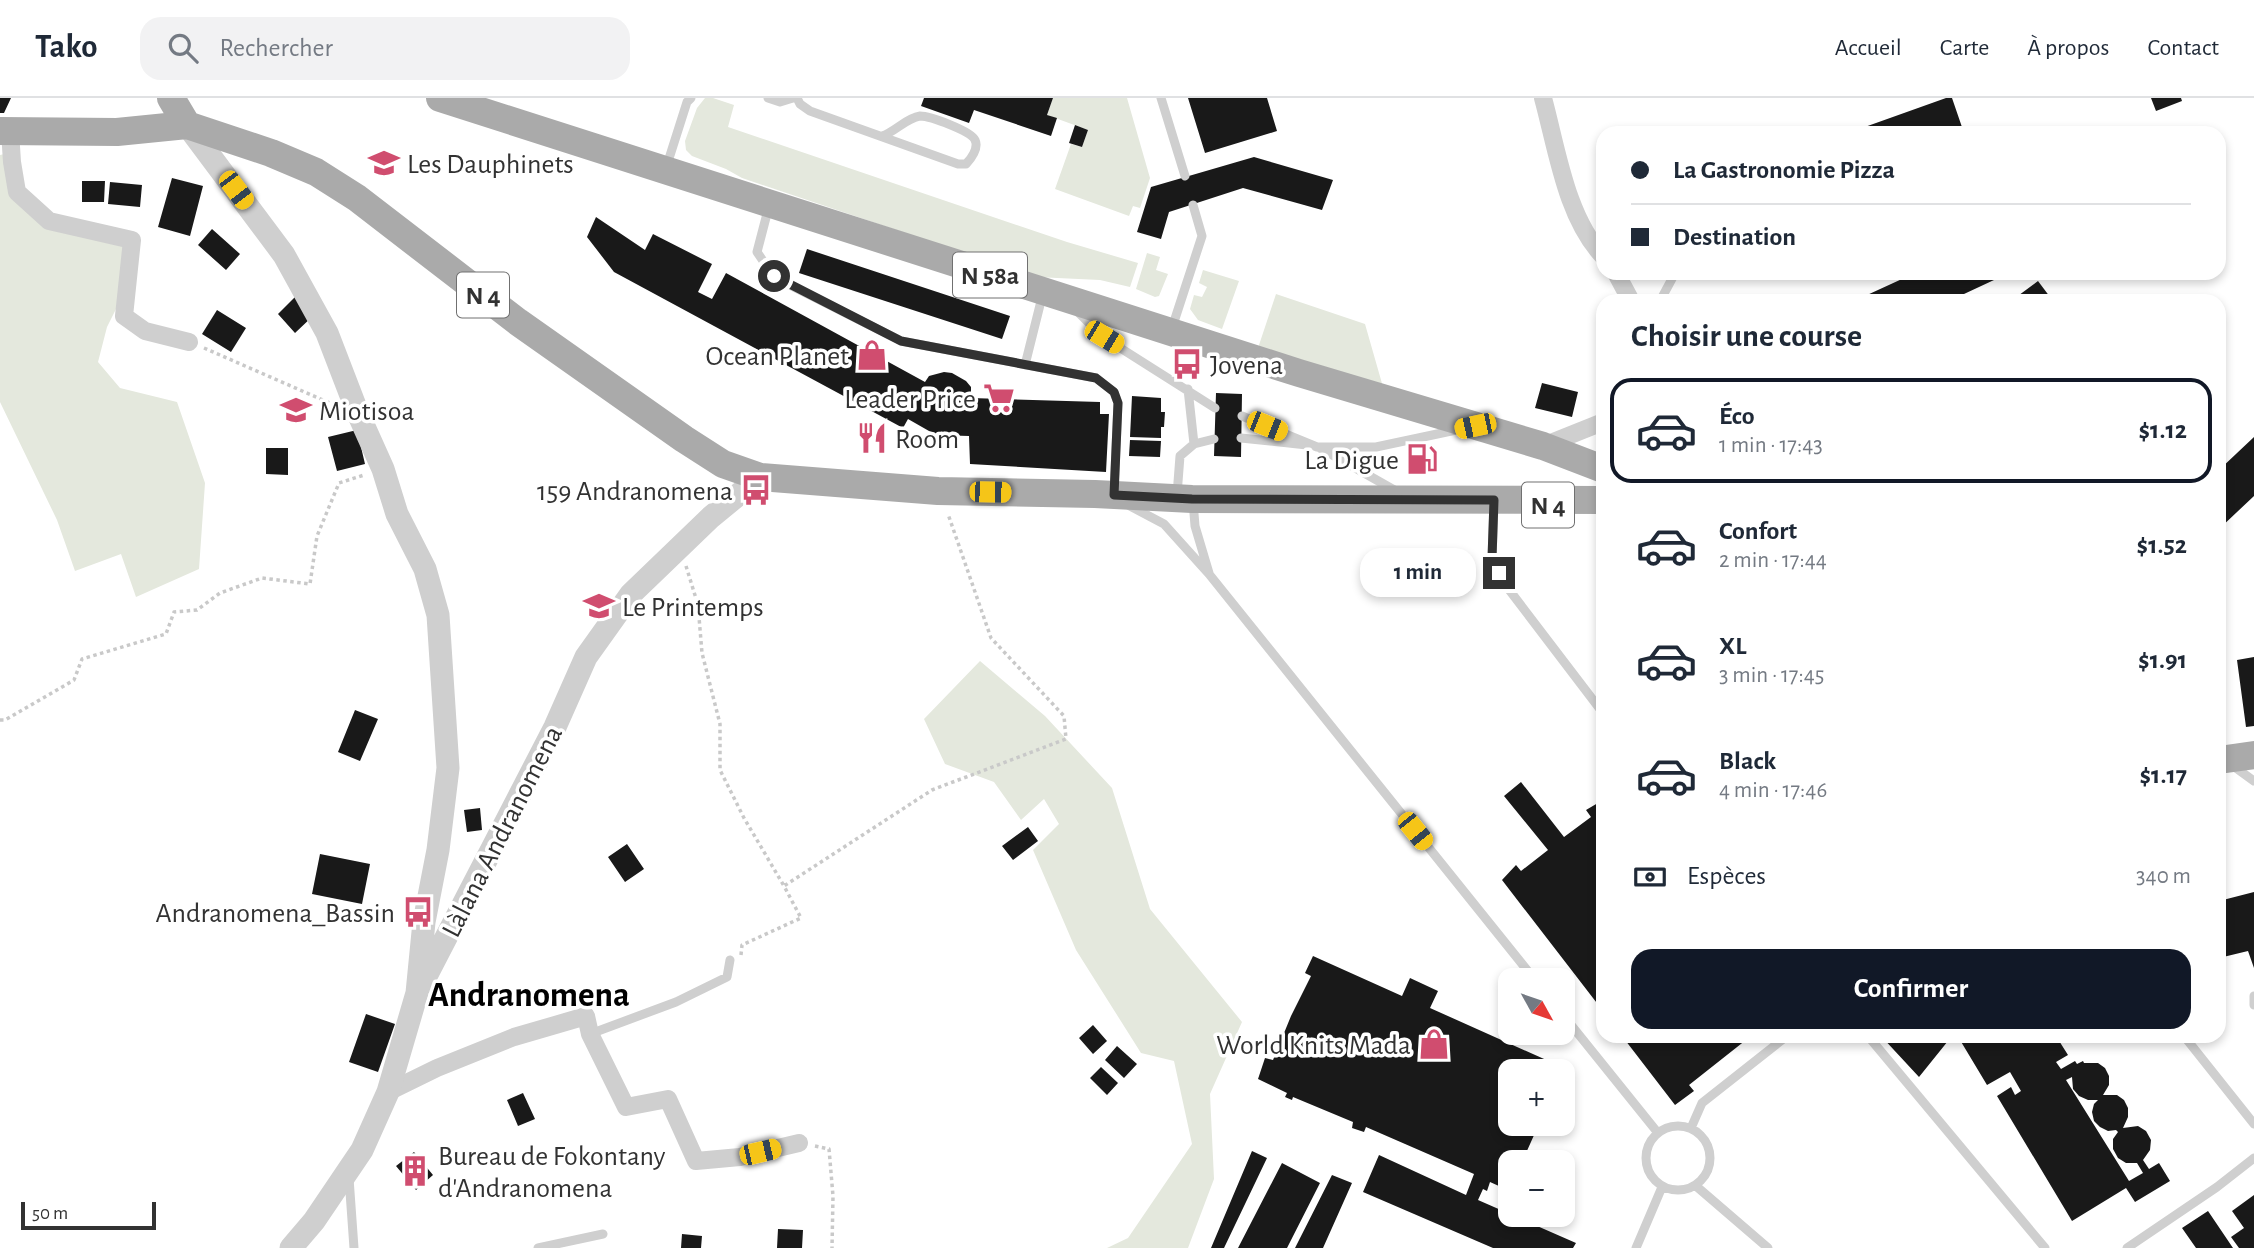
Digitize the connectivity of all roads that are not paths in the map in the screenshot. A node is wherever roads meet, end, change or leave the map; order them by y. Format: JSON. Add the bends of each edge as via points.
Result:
{"nodes":[{"id":1,"x":171,"y":98,"type":"edge"},
{"id":2,"x":440,"y":98,"type":"edge"},
{"id":3,"x":691,"y":98,"type":"edge"},
{"id":4,"x":768,"y":98,"type":"edge"},
{"id":5,"x":795,"y":98,"type":"edge"},
{"id":6,"x":1161,"y":98,"type":"edge"},
{"id":7,"x":1543,"y":98,"type":"edge"},
{"id":8,"x":187,"y":125,"type":"junction"},
{"id":9,"x":5,"y":131,"type":"edge"},
{"id":10,"x":882,"y":136,"type":"junction"},
{"id":11,"x":665,"y":170,"type":"junction"},
{"id":12,"x":1185,"y":176,"type":"dead end"},
{"id":13,"x":770,"y":204,"type":"junction"},
{"id":14,"x":1193,"y":205,"type":"dead end"},
{"id":15,"x":1596,"y":248,"type":"edge"},
{"id":16,"x":1054,"y":295,"type":"junction"},
{"id":17,"x":1171,"y":332,"type":"junction"},
{"id":18,"x":189,"y":342,"type":"road end"},
{"id":19,"x":1025,"y":365,"type":"junction"},
{"id":20,"x":1188,"y":389,"type":"junction"},
{"id":21,"x":1215,"y":408,"type":"dead end"},
{"id":22,"x":1242,"y":416,"type":"dead end"},
{"id":23,"x":1596,"y":425,"type":"edge"},
{"id":24,"x":1475,"y":426,"type":"junction"},
{"id":25,"x":1241,"y":438,"type":"dead end"},
{"id":26,"x":1214,"y":439,"type":"dead end"},
{"id":27,"x":1194,"y":444,"type":"junction"},
{"id":28,"x":1542,"y":446,"type":"junction"},
{"id":29,"x":1317,"y":447,"type":"junction"},
{"id":30,"x":1596,"y":456,"type":"edge"},
{"id":31,"x":1596,"y":467,"type":"edge"},
{"id":32,"x":760,"y":477,"type":"junction"},
{"id":33,"x":1104,"y":494,"type":"junction"},
{"id":34,"x":1185,"y":498,"type":"junction"},
{"id":35,"x":1410,"y":499,"type":"junction"},
{"id":36,"x":1494,"y":500,"type":"junction"},
{"id":37,"x":1596,"y":500,"type":"edge"},
{"id":38,"x":1596,"y":510,"type":"edge"},
{"id":39,"x":1209,"y":575,"type":"junction"},
{"id":40,"x":1596,"y":704,"type":"edge"},
{"id":41,"x":2254,"y":755,"type":"edge"},
{"id":42,"x":2226,"y":759,"type":"edge"},
{"id":43,"x":2226,"y":763,"type":"edge"},
{"id":44,"x":2254,"y":782,"type":"edge"},
{"id":45,"x":730,"y":960,"type":"dead end"},
{"id":46,"x":1525,"y":968,"type":"edge"},
{"id":47,"x":417,"y":993,"type":"junction"},
{"id":48,"x":2254,"y":996,"type":"edge"},
{"id":49,"x":2254,"y":1005,"type":"edge"},
{"id":50,"x":1575,"y":1030,"type":"edge"},
{"id":51,"x":590,"y":1034,"type":"junction"},
{"id":52,"x":1778,"y":1043,"type":"edge"},
{"id":53,"x":1874,"y":1043,"type":"edge"},
{"id":54,"x":2190,"y":1043,"type":"edge"},
{"id":55,"x":388,"y":1092,"type":"junction"},
{"id":56,"x":2254,"y":1124,"type":"edge"},
{"id":57,"x":1691,"y":1128,"type":"junction"},
{"id":58,"x":1658,"y":1133,"type":"junction"},
{"id":59,"x":799,"y":1143,"type":"road end"},
{"id":60,"x":2254,"y":1158,"type":"edge"},
{"id":61,"x":348,"y":1169,"type":"junction"},
{"id":62,"x":1696,"y":1186,"type":"junction"},
{"id":63,"x":1662,"y":1187,"type":"junction"},
{"id":64,"x":314,"y":1221,"type":"junction"},
{"id":65,"x":603,"y":1234,"type":"dead end"},
{"id":66,"x":284,"y":1248,"type":"edge"},
{"id":67,"x":291,"y":1248,"type":"edge"},
{"id":68,"x":354,"y":1248,"type":"edge"},
{"id":69,"x":538,"y":1248,"type":"edge"},
{"id":70,"x":1636,"y":1248,"type":"edge"},
{"id":71,"x":1768,"y":1248,"type":"edge"},
{"id":72,"x":2045,"y":1248,"type":"edge"},
{"id":73,"x":2127,"y":1248,"type":"edge"}],
"edges":[{"from":1,"to":8,"type":"main road"},
{"from":2,"to":11,"type":"main road","number":"N 58a"},
{"from":3,"to":11,"type":"lane"},
{"from":4,"to":5,"type":"lane","via":[[780,102]]},
{"from":5,"to":10,"type":"lane","via":[[810,111]]},
{"from":6,"to":12,"type":"lane"},
{"from":7,"to":15,"type":"street","via":[[1572,206]]},
{"from":8,"to":9,"type":"main road","number":"N 4","via":[[117,132]]},
{"from":8,"to":32,"type":"main road","number":"N 4","via":[[316,172],[684,439],[723,464]]},
{"from":8,"to":47,"type":"street","name":"Làlana Andranomena","via":[[284,255],[327,333],[435,603],[448,768]]},
{"from":9,"to":18,"type":"street","via":[[17,192],[50,221],[132,240],[124,316],[145,331]]},
{"from":10,"to":10,"type":"lane","via":[[917,116],[929,116],[969,133],[976,145],[971,159],[958,164]]},
{"from":11,"to":13,"type":"main road","number":"N 58a"},
{"from":13,"to":16,"type":"main road","number":"N 58a"},
{"from":13,"to":19,"type":"lane","via":[[757,251],[774,276],[901,341]]},
{"from":14,"to":17,"type":"lane","via":[[1202,236]]},
{"from":16,"to":17,"type":"main road","number":"N 58a"},
{"from":16,"to":19,"type":"lane"},
{"from":16,"to":20,"type":"lane","via":[[1104,337]]},
{"from":17,"to":24,"type":"main road","number":"N 58a"},
{"from":19,"to":33,"type":"lane","via":[[1096,378],[1114,392],[1118,403]]},
{"from":20,"to":21,"type":"lane"},
{"from":20,"to":27,"type":"lane"},
{"from":22,"to":29,"type":"lane"},
{"from":23,"to":28,"type":"street"},
{"from":24,"to":28,"type":"main road","number":"N 58a"},
{"from":24,"to":29,"type":"lane","via":[[1376,447]]},
{"from":25,"to":29,"type":"lane"},
{"from":26,"to":27,"type":"lane"},
{"from":27,"to":34,"type":"lane","via":[[1180,456]]},
{"from":28,"to":30,"type":"main road","number":"N 58a"},
{"from":28,"to":31,"type":"main road","number":"N 58a"},
{"from":29,"to":35,"type":"lane"},
{"from":32,"to":33,"type":"main road","number":"N 4","via":[[938,491]]},
{"from":32,"to":47,"type":"street","name":"Làlana Andranomena","via":[[631,594],[586,657],[555,727]]},
{"from":33,"to":34,"type":"main road","number":"N 4"},
{"from":33,"to":39,"type":"lane","via":[[1164,524]]},
{"from":34,"to":35,"type":"main road","number":"N 4"},
{"from":34,"to":39,"type":"lane"},
{"from":35,"to":36,"type":"main road","number":"N 4"},
{"from":36,"to":37,"type":"main road","number":"N 4"},
{"from":36,"to":38,"type":"main road","number":"N 4"},
{"from":36,"to":40,"type":"lane","via":[[1492,558],[1507,587]]},
{"from":39,"to":46,"type":"lane"},
{"from":41,"to":42,"type":"main road"},
{"from":43,"to":44,"type":"lane"},
{"from":45,"to":51,"type":"lane","via":[[727,977],[677,1002]]},
{"from":47,"to":55,"type":"street"},
{"from":48,"to":49,"type":"lane"},
{"from":50,"to":58,"type":"lane"},
{"from":51,"to":55,"type":"street","via":[[586,1016],[514,1037]]},
{"from":51,"to":59,"type":"street","via":[[626,1107],[668,1099],[696,1161],[740,1157]]},
{"from":52,"to":57,"type":"lane","via":[[1702,1103]]},
{"from":53,"to":72,"type":"lane"},
{"from":54,"to":56,"type":"lane"},
{"from":55,"to":61,"type":"street","via":[[362,1150]]},
{"from":57,"to":58,"type":"lane","via":[[1668,1127]]},
{"from":57,"to":62,"type":"lane","via":[[1708,1144],[1711,1155],[1705,1178]]},
{"from":58,"to":63,"type":"lane","via":[[1646,1161],[1648,1171]]},
{"from":60,"to":73,"type":"lane"},
{"from":61,"to":64,"type":"street"},
{"from":61,"to":68,"type":"lane"},
{"from":62,"to":63,"type":"lane","via":[[1673,1191]]},
{"from":62,"to":71,"type":"lane"},
{"from":63,"to":70,"type":"lane"},
{"from":64,"to":66,"type":"street"},
{"from":64,"to":67,"type":"street"},
{"from":65,"to":69,"type":"lane"}]}
